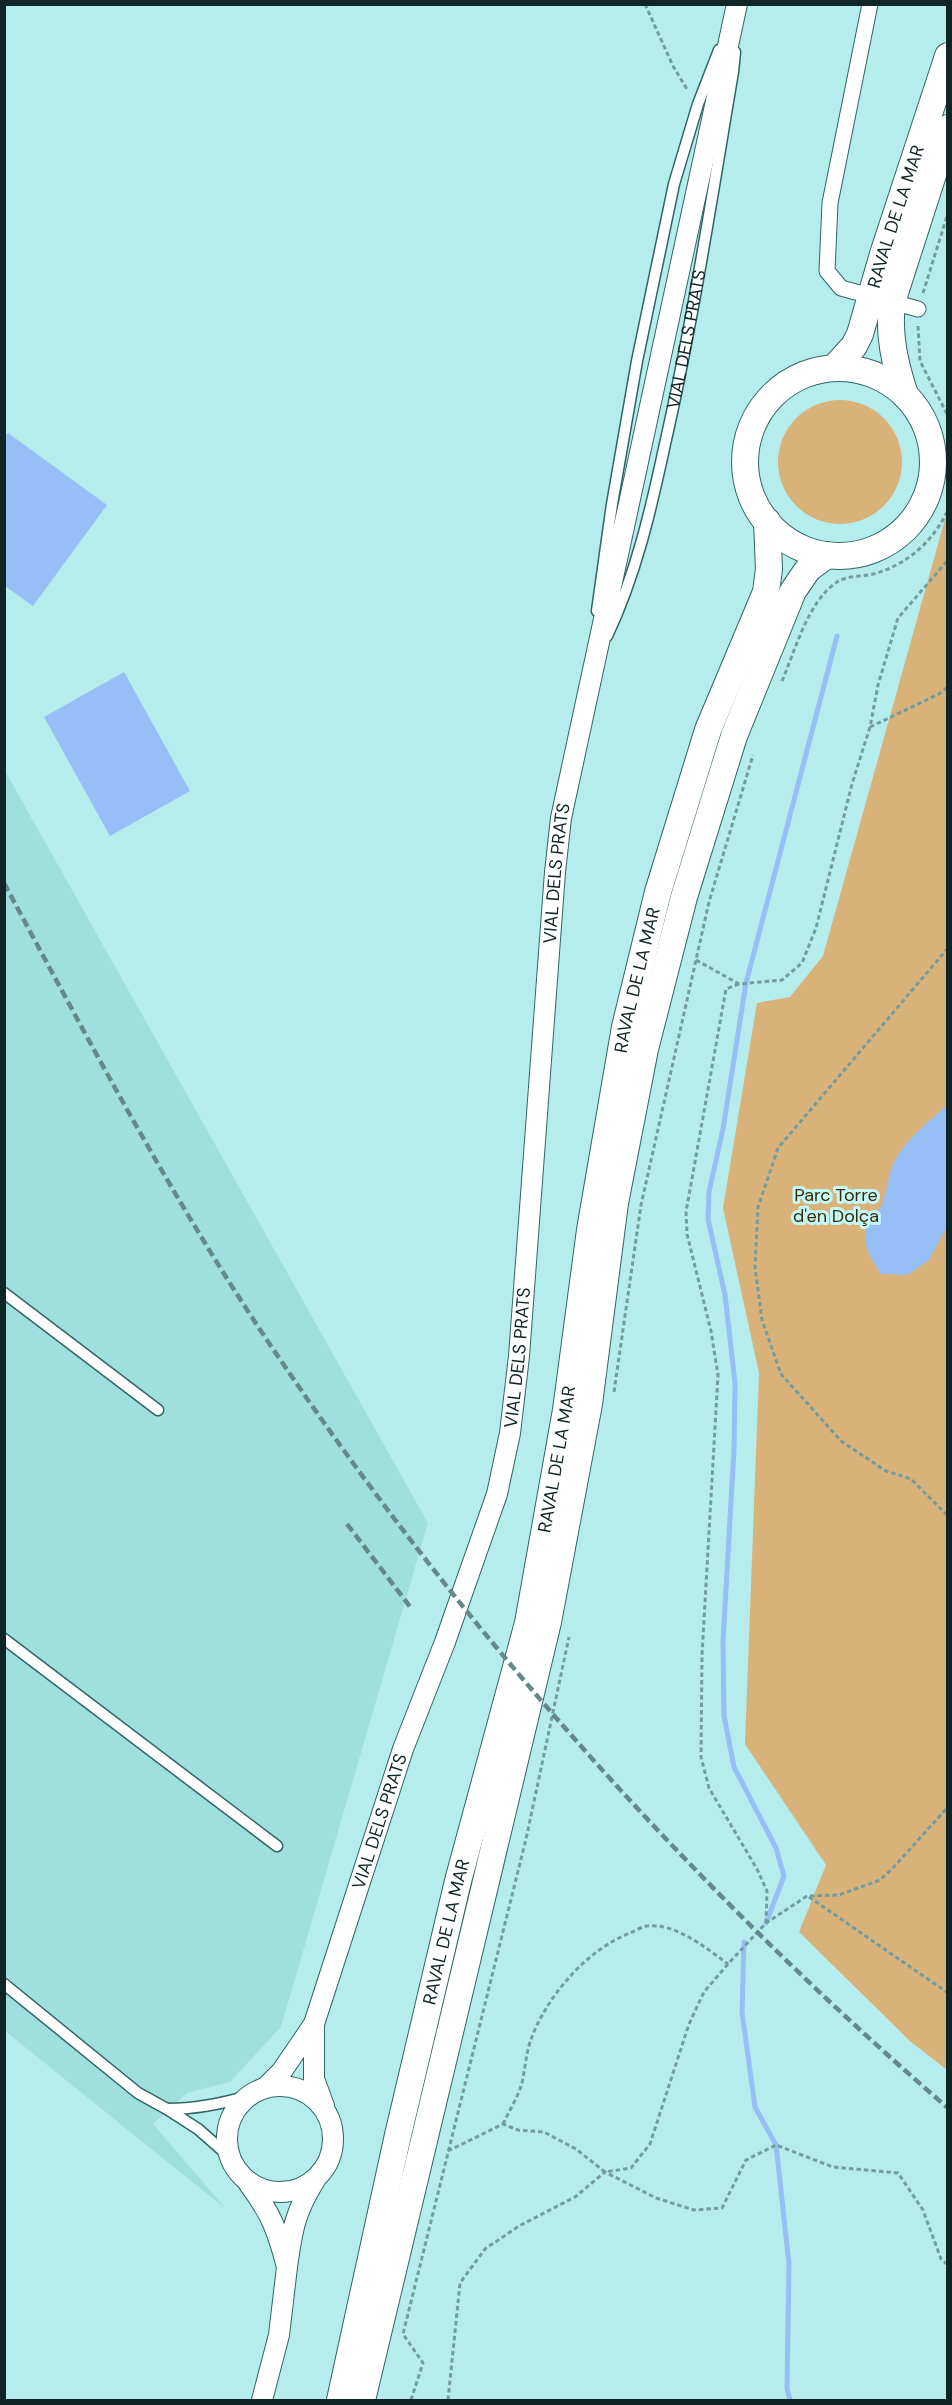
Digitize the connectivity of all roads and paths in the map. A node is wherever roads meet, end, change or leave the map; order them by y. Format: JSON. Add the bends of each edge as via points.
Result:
{"nodes":[{"id":1,"x":645,"y":4,"type":"edge"},
{"id":2,"x":737,"y":4,"type":"edge"},
{"id":3,"x":870,"y":4,"type":"edge"},
{"id":4,"x":948,"y":56,"type":"edge"},
{"id":5,"x":698,"y":104,"type":"junction"},
{"id":6,"x":948,"y":128,"type":"edge"},
{"id":7,"x":881,"y":299,"type":"junction"},
{"id":8,"x":918,"y":309,"type":"dead end"},
{"id":9,"x":834,"y":368,"type":"junction"},
{"id":10,"x":905,"y":395,"type":"junction"},
{"id":11,"x":922,"y":419,"type":"junction"},
{"id":12,"x":948,"y":427,"type":"edge"},
{"id":13,"x":940,"y":469,"type":"edge"},
{"id":14,"x":948,"y":510,"type":"edge"},
{"id":15,"x":767,"y":521,"type":"junction"},
{"id":16,"x":827,"y":555,"type":"junction"},
{"id":17,"x":948,"y":560,"type":"edge"},
{"id":18,"x":592,"y":666,"type":"junction"},
{"id":19,"x":948,"y":687,"type":"edge"},
{"id":20,"x":778,"y":690,"type":"dead end"},
{"id":21,"x":870,"y":727,"type":"junction"},
{"id":22,"x":756,"y":745,"type":"dead end"},
{"id":23,"x":948,"y":948,"type":"edge"},
{"id":24,"x":696,"y":960,"type":"junction"},
{"id":25,"x":739,"y":984,"type":"junction"},
{"id":26,"x":4,"y":1293,"type":"edge"},
{"id":27,"x":613,"y":1403,"type":"dead end"},
{"id":28,"x":158,"y":1410,"type":"dead end"},
{"id":29,"x":948,"y":1516,"type":"edge"},
{"id":30,"x":570,"y":1633,"type":"dead end"},
{"id":31,"x":4,"y":1639,"type":"edge"},
{"id":32,"x":948,"y":1807,"type":"edge"},
{"id":33,"x":277,"y":1846,"type":"dead end"},
{"id":34,"x":807,"y":1896,"type":"junction"},
{"id":35,"x":766,"y":1923,"type":"junction"},
{"id":36,"x":728,"y":1964,"type":"junction"},
{"id":37,"x":4,"y":1984,"type":"edge"},
{"id":38,"x":948,"y":1993,"type":"edge"},
{"id":39,"x":314,"y":2024,"type":"junction"},
{"id":40,"x":257,"y":2092,"type":"junction"},
{"id":41,"x":167,"y":2109,"type":"junction"},
{"id":42,"x":328,"y":2117,"type":"junction"},
{"id":43,"x":503,"y":2124,"type":"junction"},
{"id":44,"x":448,"y":2151,"type":"junction"},
{"id":45,"x":230,"y":2157,"type":"junction"},
{"id":46,"x":605,"y":2172,"type":"junction"},
{"id":47,"x":315,"y":2179,"type":"junction"},
{"id":48,"x":247,"y":2181,"type":"junction"},
{"id":49,"x":948,"y":2265,"type":"edge"},
{"id":50,"x":287,"y":2267,"type":"junction"},
{"id":51,"x":262,"y":2400,"type":"edge"},
{"id":52,"x":340,"y":2400,"type":"edge"},
{"id":53,"x":362,"y":2400,"type":"edge"},
{"id":54,"x":411,"y":2400,"type":"edge"},
{"id":55,"x":448,"y":2400,"type":"edge"}],
"edges":[{"from":1,"to":5,"type":"path","via":[[673,66]]},
{"from":2,"to":5,"type":"lane","name":"VIAL DELS PRATS"},
{"from":2,"to":18,"type":"street","name":"VIAL DELS PRATS"},
{"from":3,"to":7,"type":"street","via":[[830,203],[827,271],[841,288]]},
{"from":4,"to":7,"type":"street","name":"RAVAL DE LA MAR"},
{"from":5,"to":18,"type":"lane","name":"VIAL DELS PRATS","via":[[674,184],[638,361],[600,580]]},
{"from":6,"to":7,"type":"street","name":"RAVAL DE LA MAR"},
{"from":7,"to":8,"type":"street"},
{"from":7,"to":9,"type":"street","name":"RAVAL DE LA MAR","via":[[854,346]]},
{"from":7,"to":10,"type":"street","name":"RAVAL DE LA MAR","via":[[890,318],[892,348]]},
{"from":9,"to":10,"type":"street","name":"RAVAL DE LA MAR","via":[[879,377]]},
{"from":9,"to":15,"type":"street","name":"RAVAL DE LA MAR","via":[[805,375],[786,385],[754,424],[746,467],[752,496]]},
{"from":10,"to":11,"type":"street","name":"RAVAL DE LA MAR"},
{"from":11,"to":12,"type":"street"},
{"from":11,"to":13,"type":"street","name":"RAVAL DE LA MAR"},
{"from":13,"to":16,"type":"street","name":"RAVAL DE LA MAR","via":[[921,509],[896,537],[864,553]]},
{"from":14,"to":20,"type":"path","via":[[924,546],[878,573],[838,580],[815,603]]},
{"from":15,"to":16,"type":"street","name":"RAVAL DE LA MAR","via":[[794,544]]},
{"from":15,"to":52,"type":"street","name":"RAVAL DE LA MAR","via":[[766,592],[708,730],[658,892],[625,1027],[590,1230],[566,1410],[528,1623],[458,1881]]},
{"from":16,"to":53,"type":"street","name":"RAVAL DE LA MAR","via":[[808,569],[793,591],[734,736],[684,897],[645,1049],[615,1203],[589,1404],[548,1622]]},
{"from":17,"to":21,"type":"path","via":[[898,618]]},
{"from":18,"to":39,"type":"street","name":"VIAL DELS PRATS","via":[[561,818],[555,872],[510,1433],[490,1514],[404,1749]]},
{"from":19,"to":21,"type":"path"},
{"from":21,"to":25,"type":"path","via":[[816,928],[802,963],[782,980]]},
{"from":22,"to":24,"type":"path","via":[[709,902]]},
{"from":23,"to":29,"type":"path","via":[[778,1148],[758,1207],[755,1267],[762,1320],[781,1374],[841,1442],[886,1470],[911,1479]]},
{"from":24,"to":25,"type":"path"},
{"from":24,"to":27,"type":"path","via":[[641,1205]]},
{"from":25,"to":35,"type":"path","via":[[726,989],[686,1212],[687,1234],[718,1375],[702,1655],[701,1757],[709,1788],[767,1891]]},
{"from":26,"to":28,"type":"lane"},
{"from":30,"to":44,"type":"path","via":[[526,1839]]},
{"from":31,"to":33,"type":"lane"},
{"from":32,"to":34,"type":"path","via":[[880,1880],[839,1895]]},
{"from":34,"to":35,"type":"path"},
{"from":34,"to":38,"type":"path"},
{"from":35,"to":36,"type":"path"},
{"from":36,"to":43,"type":"path","via":[[696,1941],[668,1929],[646,1926],[620,1937],[564,1983],[547,2008],[531,2042],[522,2085]]},
{"from":36,"to":46,"type":"path","via":[[704,1992],[689,2024],[650,2144],[631,2168]]},
{"from":37,"to":41,"type":"lane","name":"VIAL DELS PRATS","via":[[138,2093]]},
{"from":39,"to":40,"type":"street","name":"VIAL DELS PRATS","via":[[282,2071]]},
{"from":39,"to":42,"type":"street","name":"VIAL DELS PRATS","via":[[314,2079]]},
{"from":40,"to":41,"type":"lane","via":[[209,2106]]},
{"from":40,"to":42,"type":"street","via":[[284,2086],[302,2091],[322,2106]]},
{"from":40,"to":45,"type":"street","name":"VIAL DELS PRATS","via":[[238,2106],[229,2124]]},
{"from":41,"to":45,"type":"lane","name":"VIAL DELS PRATS"},
{"from":42,"to":47,"type":"street","name":"VIAL DELS PRATS","via":[[333,2150]]},
{"from":43,"to":44,"type":"path"},
{"from":43,"to":46,"type":"path","via":[[518,2130],[544,2132],[576,2149]]},
{"from":44,"to":54,"type":"path","via":[[403,2334],[423,2363]]},
{"from":45,"to":48,"type":"street","name":"VIAL DELS PRATS"},
{"from":46,"to":49,"type":"path","via":[[656,2198],[694,2210],[722,2208],[746,2160],[776,2145],[833,2167],[898,2173],[923,2210]]},
{"from":46,"to":55,"type":"path","via":[[575,2197],[485,2249],[460,2283]]},
{"from":47,"to":48,"type":"street","via":[[282,2193],[269,2192]]},
{"from":47,"to":50,"type":"street","name":"VIAL DELS PRATS","via":[[292,2226]]},
{"from":48,"to":50,"type":"street","name":"VIAL DELS PRATS","via":[[277,2228]]},
{"from":50,"to":51,"type":"street","name":"VIAL DELS PRATS","via":[[279,2335]]}]}
